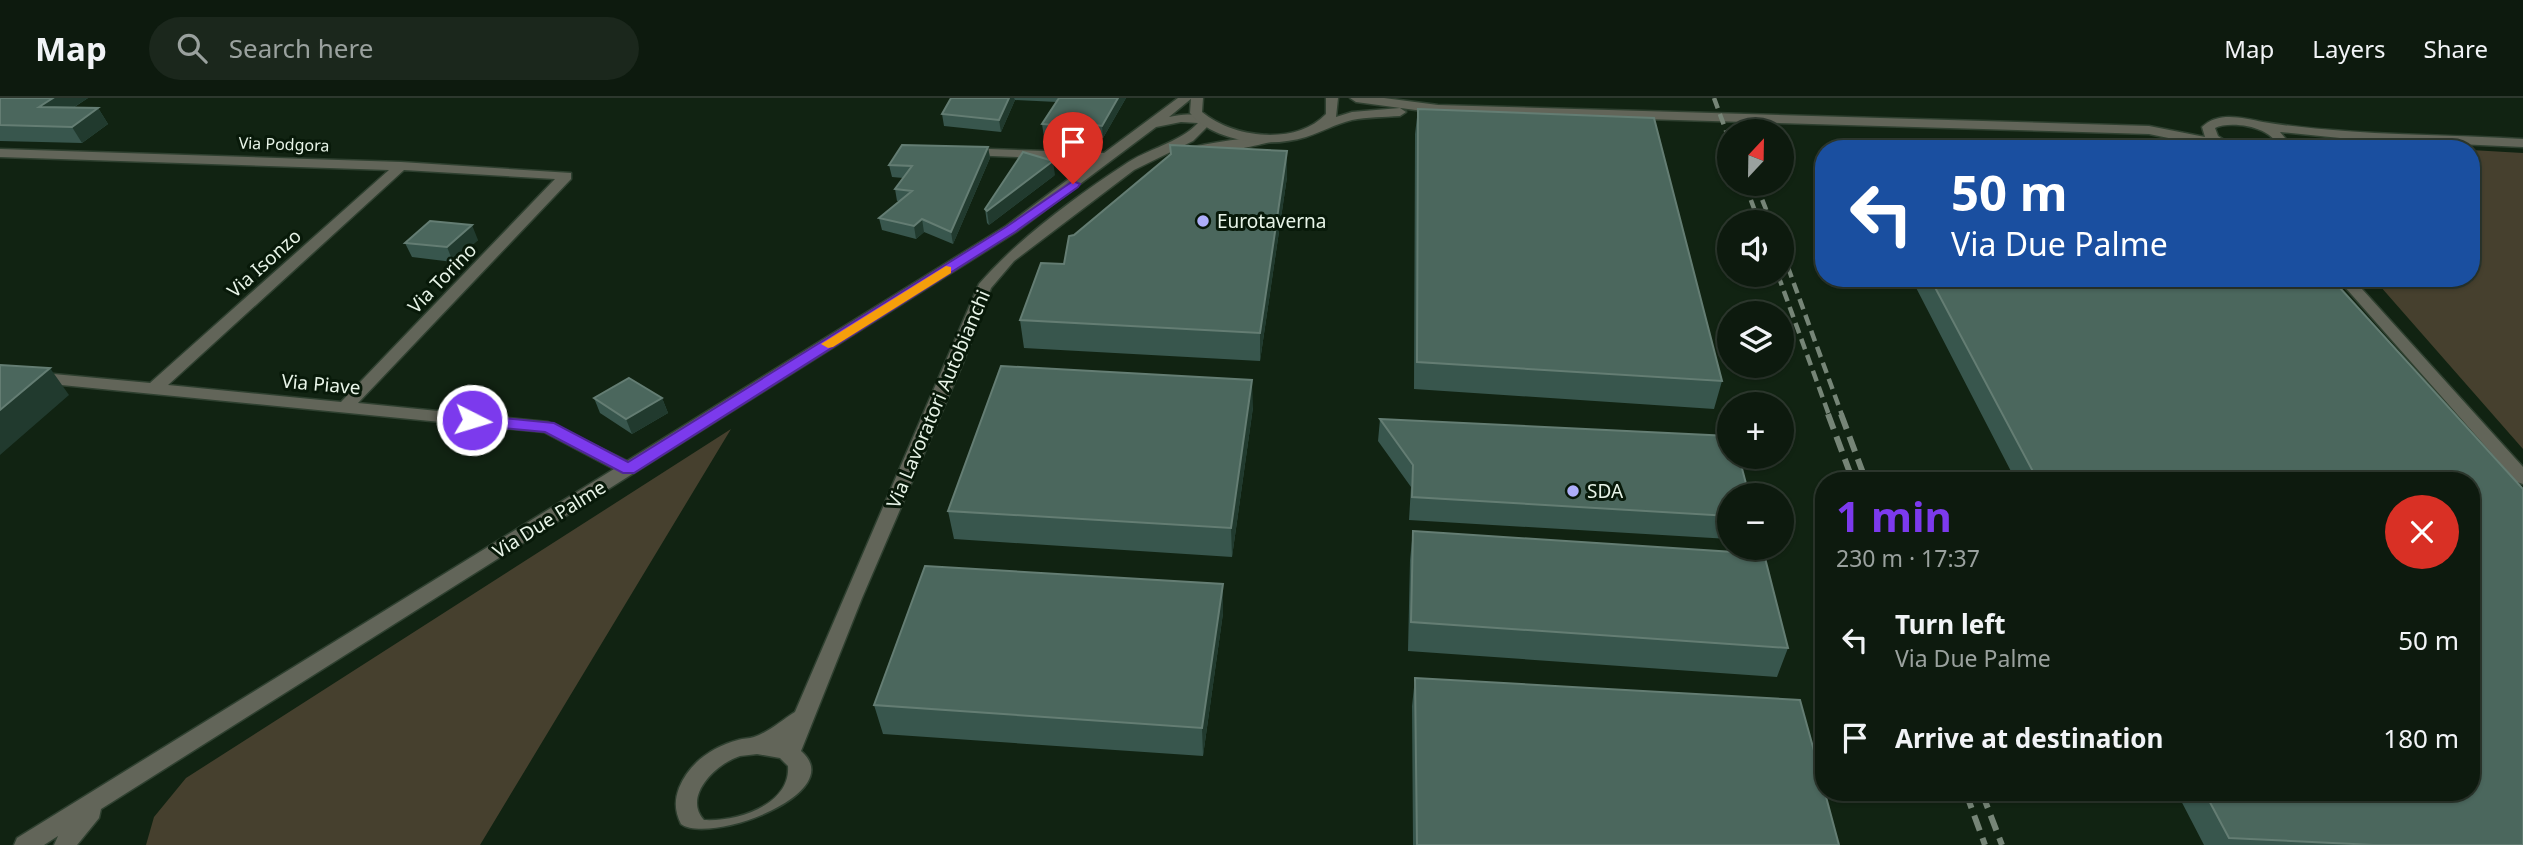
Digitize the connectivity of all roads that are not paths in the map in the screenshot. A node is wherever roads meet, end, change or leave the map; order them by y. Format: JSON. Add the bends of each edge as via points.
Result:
{"nodes":[{"id":1,"x":1186,"y":98,"type":"edge"},
{"id":2,"x":1197,"y":98,"type":"edge"},
{"id":3,"x":1332,"y":98,"type":"edge"},
{"id":4,"x":1356,"y":98,"type":"edge"},
{"id":5,"x":1438,"y":109,"type":"junction"},
{"id":6,"x":1203,"y":121,"type":"junction"},
{"id":7,"x":2222,"y":121,"type":"junction"},
{"id":8,"x":2248,"y":123,"type":"junction"},
{"id":9,"x":1153,"y":124,"type":"junction"},
{"id":10,"x":1322,"y":125,"type":"junction"},
{"id":11,"x":2149,"y":130,"type":"junction"},
{"id":12,"x":2410,"y":137,"type":"junction"},
{"id":13,"x":1266,"y":139,"type":"junction"},
{"id":14,"x":2197,"y":140,"type":"edge"},
{"id":15,"x":2216,"y":140,"type":"edge"},
{"id":16,"x":2281,"y":140,"type":"edge"},
{"id":17,"x":2379,"y":140,"type":"edge"},
{"id":18,"x":2466,"y":140,"type":"edge"},
{"id":19,"x":2480,"y":141,"type":"edge"},
{"id":20,"x":2523,"y":143,"type":"edge"},
{"id":21,"x":945,"y":150,"type":"edge"},
{"id":22,"x":1163,"y":151,"type":"junction"},
{"id":23,"x":0,"y":153,"type":"edge"},
{"id":24,"x":1109,"y":157,"type":"junction"},
{"id":25,"x":401,"y":166,"type":"junction"},
{"id":26,"x":566,"y":176,"type":"joint"},
{"id":27,"x":2352,"y":287,"type":"edge"},
{"id":28,"x":0,"y":374,"type":"edge"},
{"id":29,"x":153,"y":390,"type":"junction"},
{"id":30,"x":344,"y":408,"type":"junction"},
{"id":31,"x":629,"y":469,"type":"junction"},
{"id":32,"x":2523,"y":478,"type":"edge"},
{"id":33,"x":801,"y":719,"type":"junction"},
{"id":34,"x":757,"y":745,"type":"junction"},
{"id":35,"x":789,"y":754,"type":"junction"},
{"id":36,"x":114,"y":790,"type":"junction"},
{"id":37,"x":746,"y":841,"type":"edge"},
{"id":38,"x":25,"y":845,"type":"edge"},
{"id":39,"x":65,"y":845,"type":"edge"}],
"edges":[{"from":1,"to":9,"type":"street","name":"Via Due Palme"},
{"from":2,"to":6,"type":"street","via":[[1195,107]]},
{"from":3,"to":10,"type":"street","via":[[1331,115]]},
{"from":4,"to":5,"type":"street"},
{"from":5,"to":10,"type":"street","via":[[1352,116]]},
{"from":5,"to":11,"type":"street"},
{"from":6,"to":9,"type":"street","name":"Via Due Palme","via":[[1181,118]]},
{"from":6,"to":13,"type":"street","via":[[1232,135]]},
{"from":6,"to":22,"type":"street","name":"Via Lavoratori Autobianchi","via":[[1184,143]]},
{"from":7,"to":8,"type":"street"},
{"from":7,"to":11,"type":"street"},
{"from":7,"to":15,"type":"street","via":[[2208,128]]},
{"from":8,"to":12,"type":"street","via":[[2312,134]]},
{"from":8,"to":16,"type":"street"},
{"from":9,"to":24,"type":"street","name":"Via Due Palme"},
{"from":10,"to":13,"type":"street","via":[[1293,136]]},
{"from":11,"to":14,"type":"street"},
{"from":12,"to":17,"type":"street"},
{"from":12,"to":18,"type":"street"},
{"from":13,"to":22,"type":"street","name":"Via Lavoratori Autobianchi"},
{"from":19,"to":20,"type":"street"},
{"from":21,"to":24,"type":"street"},
{"from":22,"to":33,"type":"street","name":"Via Lavoratori Autobianchi","via":[[1139,160],[1106,184],[1010,258],[984,287]]},
{"from":23,"to":25,"type":"street","name":"Via Podgora"},
{"from":24,"to":31,"type":"street","name":"Via Due Palme","via":[[1011,229]]},
{"from":25,"to":26,"type":"street","name":"Via Podgora"},
{"from":25,"to":29,"type":"street","name":"Via Isonzo"},
{"from":26,"to":30,"type":"street","name":"Via Torino"},
{"from":27,"to":32,"type":"street"},
{"from":28,"to":29,"type":"street","name":"Via Piave"},
{"from":29,"to":30,"type":"street","name":"Via Piave"},
{"from":30,"to":31,"type":"street","name":"Via Piave","via":[[548,427]]},
{"from":31,"to":36,"type":"street","name":"Via Due Palme"},
{"from":33,"to":34,"type":"street"},
{"from":33,"to":35,"type":"street","name":"Via Lavoratori Autobianchi"},
{"from":34,"to":35,"type":"street"},
{"from":34,"to":37,"type":"street","via":[[718,757],[691,784],[686,800],[687,815],[708,836]]},
{"from":35,"to":37,"type":"street","via":[[798,764],[801,790],[775,828]]},
{"from":36,"to":38,"type":"street","name":"Via Due Palme"},
{"from":36,"to":39,"type":"street","name":"Via Due Palme","via":[[89,812]]}]}
